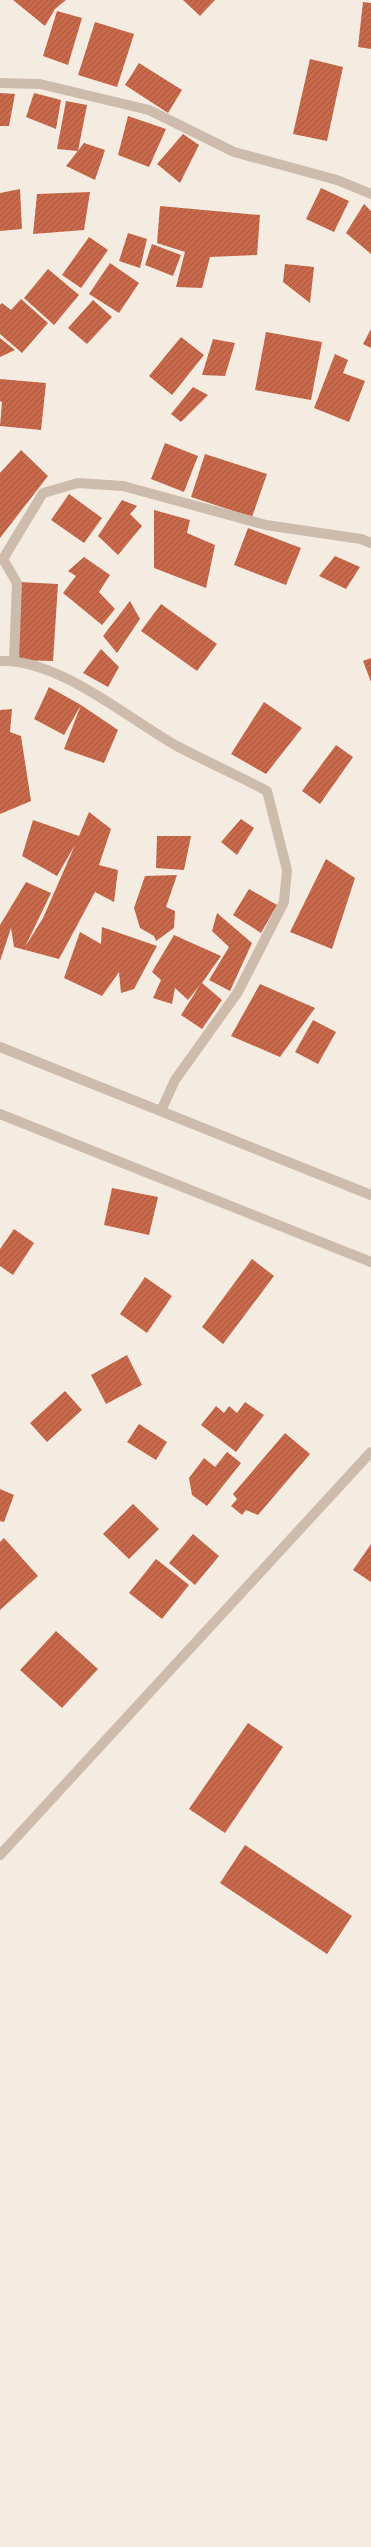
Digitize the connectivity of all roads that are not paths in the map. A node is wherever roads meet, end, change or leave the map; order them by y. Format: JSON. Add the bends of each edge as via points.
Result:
{"nodes":[{"id":1,"x":0,"y":83,"type":"edge"},
{"id":2,"x":371,"y":194,"type":"edge"},
{"id":3,"x":371,"y":543,"type":"edge"},
{"id":4,"x":14,"y":660,"type":"junction"},
{"id":5,"x":0,"y":661,"type":"edge"},
{"id":6,"x":0,"y":1047,"type":"edge"},
{"id":7,"x":161,"y":1111,"type":"junction"},
{"id":8,"x":0,"y":1114,"type":"edge"},
{"id":9,"x":371,"y":1195,"type":"edge"},
{"id":10,"x":371,"y":1262,"type":"edge"},
{"id":11,"x":371,"y":1452,"type":"edge"},
{"id":12,"x":0,"y":1855,"type":"edge"}],
"edges":[{"from":1,"to":2,"type":"street","via":[[40,84],[149,110],[234,152],[337,180]]},
{"from":3,"to":4,"type":"street","via":[[362,539],[266,525],[122,486],[78,483],[43,492],[3,559],[17,583]]},
{"from":4,"to":5,"type":"street"},
{"from":4,"to":7,"type":"street","via":[[57,673],[175,744],[268,791],[287,870],[284,902],[238,992],[175,1080]]},
{"from":6,"to":7,"type":"street"},
{"from":7,"to":9,"type":"street"},
{"from":8,"to":10,"type":"street"},
{"from":11,"to":12,"type":"street"}]}
